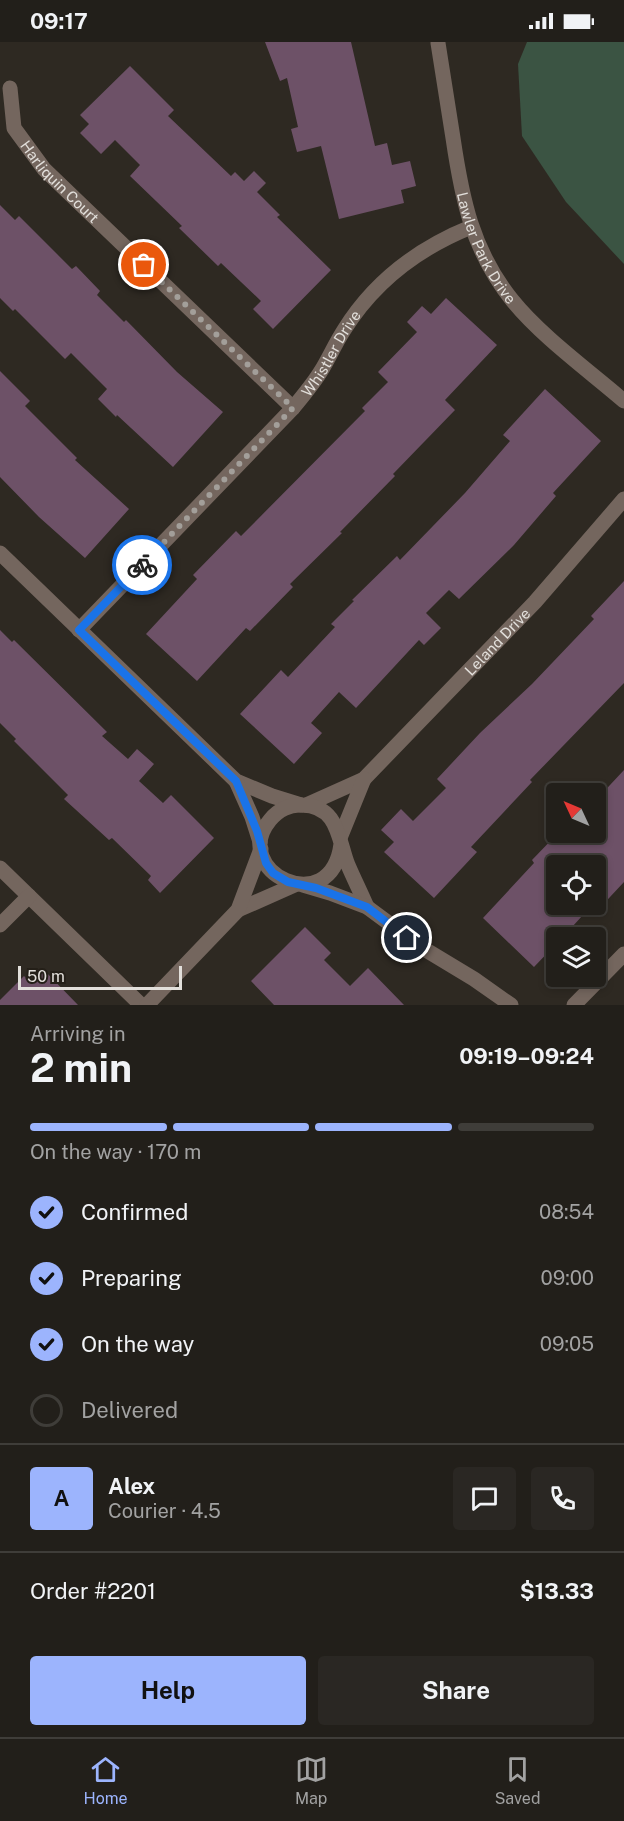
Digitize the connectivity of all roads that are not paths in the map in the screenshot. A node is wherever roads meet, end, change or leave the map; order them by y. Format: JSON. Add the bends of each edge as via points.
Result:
{"nodes":[{"id":1,"x":438,"y":43,"type":"edge"},
{"id":2,"x":10,"y":88,"type":"dead end"},
{"id":3,"x":471,"y":227,"type":"junction"},
{"id":4,"x":624,"y":401,"type":"edge"},
{"id":5,"x":293,"y":408,"type":"junction"},
{"id":6,"x":624,"y":499,"type":"edge"},
{"id":7,"x":0,"y":553,"type":"edge"},
{"id":8,"x":79,"y":630,"type":"junction"},
{"id":9,"x":364,"y":779,"type":"junction"},
{"id":10,"x":236,"y":781,"type":"junction"},
{"id":11,"x":304,"y":805,"type":"junction"},
{"id":12,"x":340,"y":841,"type":"junction"},
{"id":13,"x":261,"y":847,"type":"junction"},
{"id":14,"x":0,"y":868,"type":"edge"},
{"id":15,"x":299,"y":884,"type":"junction"},
{"id":16,"x":29,"y":896,"type":"junction"},
{"id":17,"x":367,"y":907,"type":"junction"},
{"id":18,"x":238,"y":910,"type":"junction"},
{"id":19,"x":0,"y":925,"type":"edge"},
{"id":20,"x":624,"y":954,"type":"edge"},
{"id":21,"x":141,"y":1005,"type":"edge"},
{"id":22,"x":147,"y":1005,"type":"edge"},
{"id":23,"x":511,"y":1005,"type":"edge"},
{"id":24,"x":574,"y":1005,"type":"edge"}],
"edges":[{"from":1,"to":3,"type":"street","name":"Lawler Park Drive"},
{"from":2,"to":5,"type":"street","name":"Harliquin Court","via":[[14,128],[44,169]]},
{"from":3,"to":4,"type":"street","name":"Lawler Park Drive","via":[[489,266],[513,301]]},
{"from":3,"to":5,"type":"street","name":"Whistler Drive","via":[[428,247],[372,292]]},
{"from":5,"to":8,"type":"street","name":"Whistler Drive"},
{"from":6,"to":9,"type":"street","name":"Leland Drive","via":[[535,602]]},
{"from":7,"to":8,"type":"street"},
{"from":8,"to":10,"type":"street"},
{"from":9,"to":11,"type":"street","name":"Leland Drive"},
{"from":9,"to":12,"type":"street","name":"Leland Drive"},
{"from":10,"to":11,"type":"street"},
{"from":10,"to":13,"type":"street"},
{"from":11,"to":12,"type":"street","via":[[330,817]]},
{"from":11,"to":13,"type":"street","via":[[288,807],[273,817]]},
{"from":12,"to":15,"type":"street","via":[[338,859],[328,873],[313,882]]},
{"from":12,"to":17,"type":"street"},
{"from":13,"to":15,"type":"street","via":[[273,873]]},
{"from":13,"to":18,"type":"street"},
{"from":14,"to":16,"type":"street"},
{"from":15,"to":17,"type":"street"},
{"from":15,"to":18,"type":"street"},
{"from":16,"to":19,"type":"street"},
{"from":16,"to":21,"type":"street"},
{"from":17,"to":23,"type":"street"},
{"from":18,"to":22,"type":"street"},
{"from":20,"to":24,"type":"street"}]}
